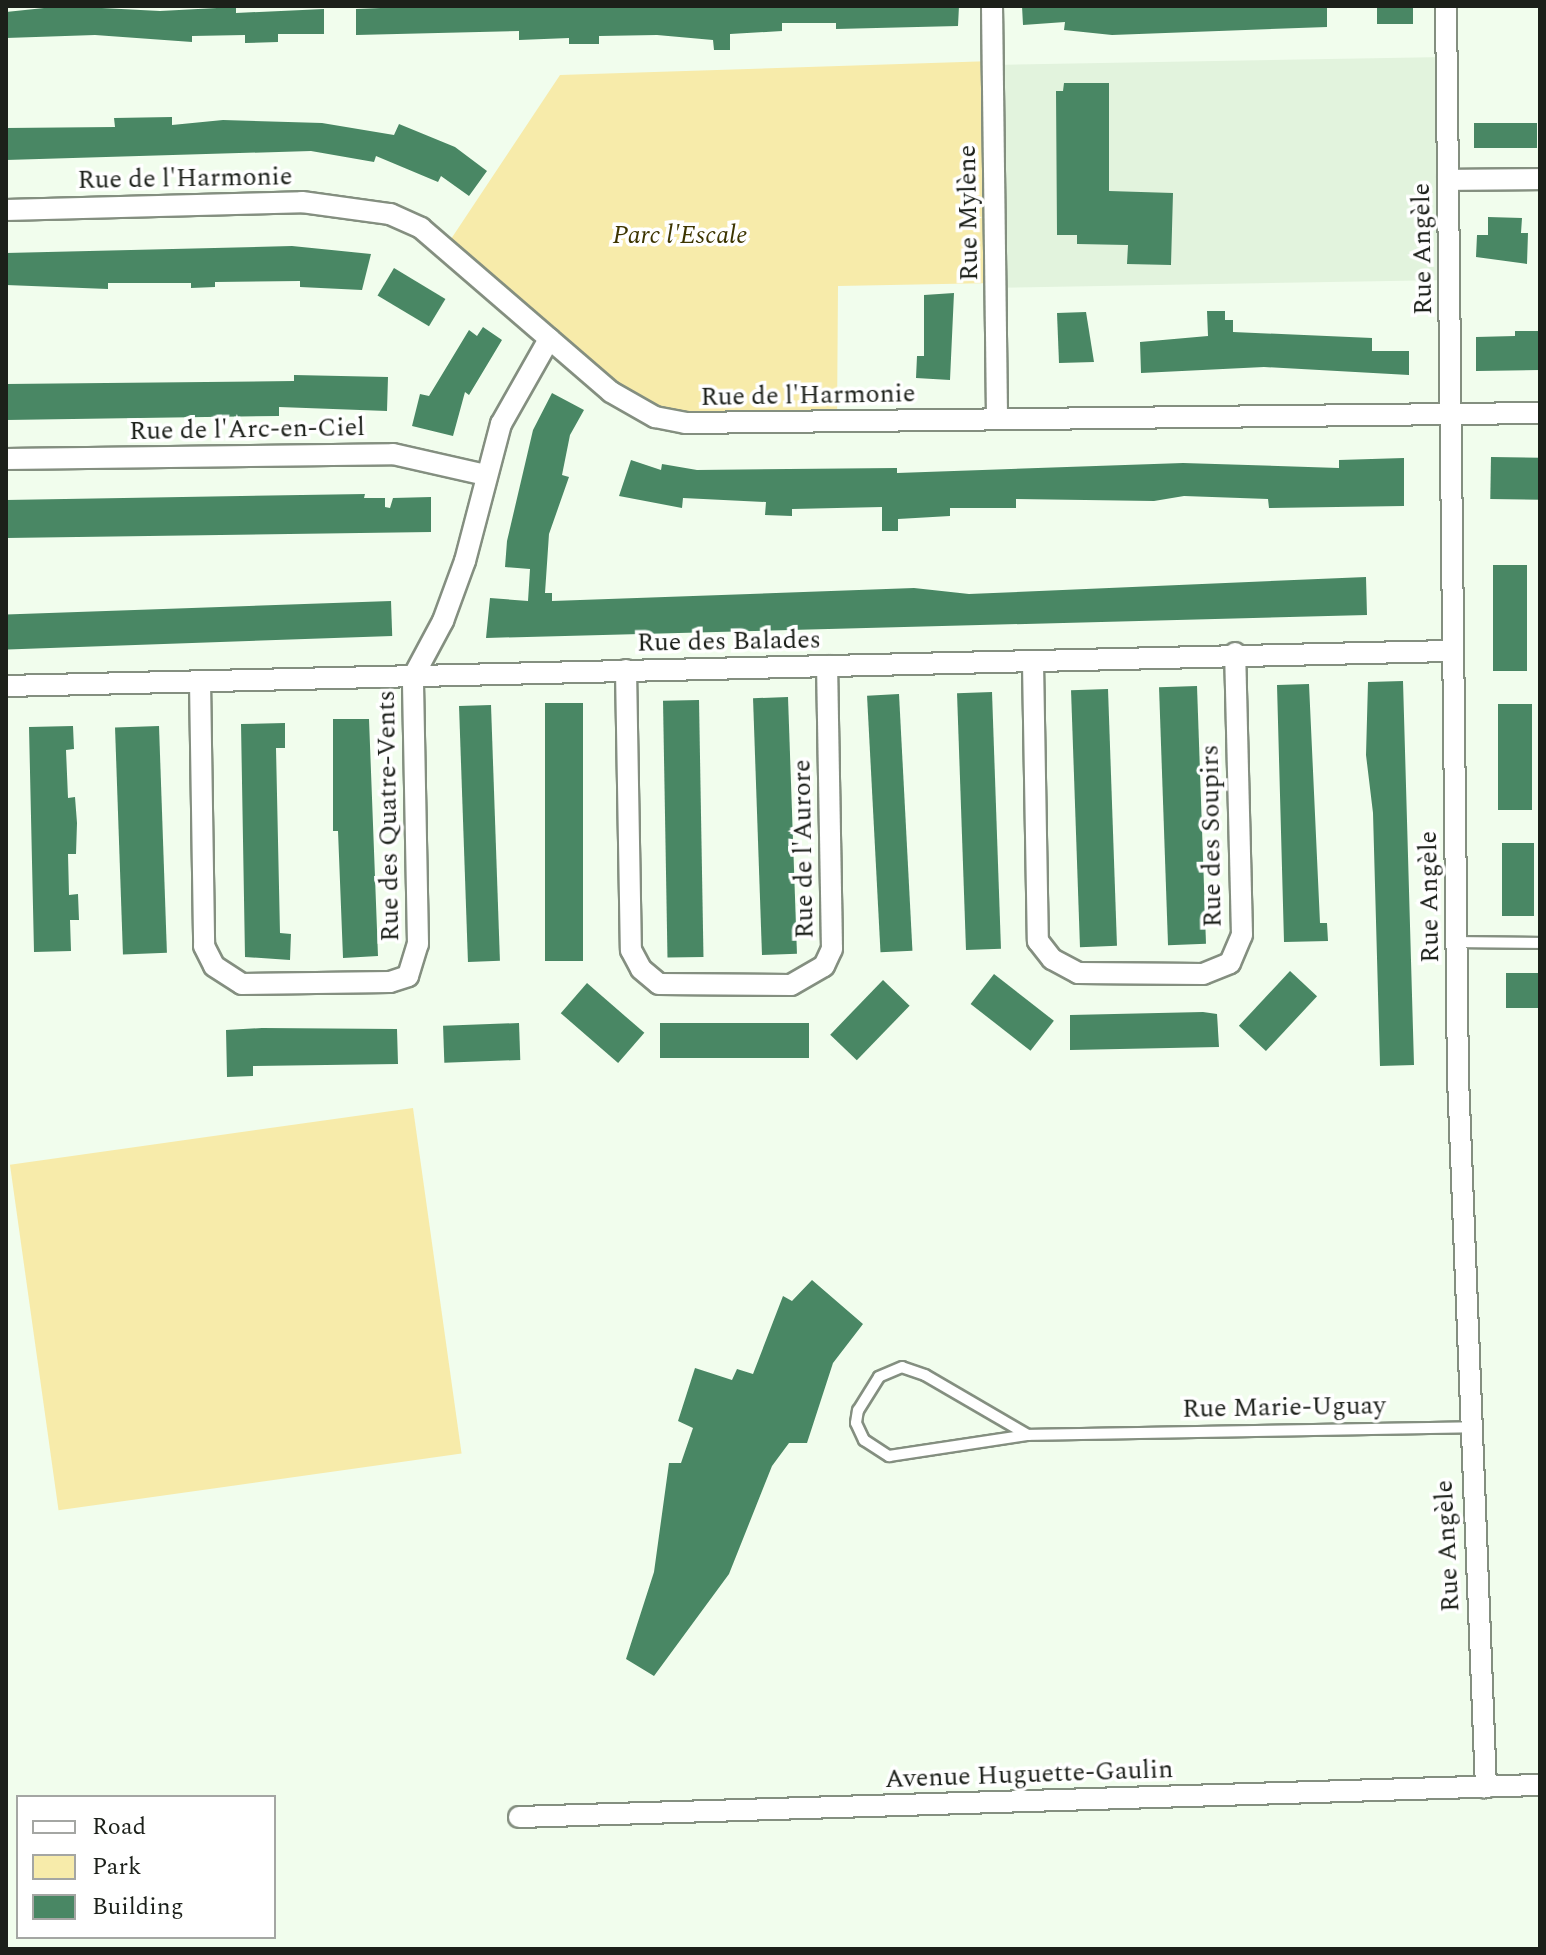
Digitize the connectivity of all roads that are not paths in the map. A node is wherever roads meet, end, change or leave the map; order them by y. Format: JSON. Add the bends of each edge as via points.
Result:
{"nodes":[{"id":1,"x":992,"y":6,"type":"edge"},
{"id":2,"x":1446,"y":6,"type":"edge"},
{"id":3,"x":1540,"y":179,"type":"edge"},
{"id":4,"x":1448,"y":180,"type":"junction"},
{"id":5,"x":6,"y":210,"type":"edge"},
{"id":6,"x":549,"y":339,"type":"junction"},
{"id":7,"x":1451,"y":413,"type":"junction"},
{"id":8,"x":1540,"y":413,"type":"edge"},
{"id":9,"x":997,"y":419,"type":"junction"},
{"id":10,"x":6,"y":459,"type":"edge"},
{"id":11,"x":486,"y":475,"type":"junction"},
{"id":12,"x":1453,"y":651,"type":"junction"},
{"id":13,"x":1235,"y":653,"type":"junction"},
{"id":14,"x":1033,"y":663,"type":"junction"},
{"id":15,"x":827,"y":666,"type":"junction"},
{"id":16,"x":626,"y":670,"type":"junction"},
{"id":17,"x":413,"y":677,"type":"junction"},
{"id":18,"x":200,"y":681,"type":"junction"},
{"id":19,"x":6,"y":686,"type":"edge"},
{"id":20,"x":1457,"y":942,"type":"junction"},
{"id":21,"x":1540,"y":943,"type":"edge"},
{"id":22,"x":1468,"y":1427,"type":"junction"},
{"id":23,"x":1028,"y":1435,"type":"junction"},
{"id":24,"x":1540,"y":1785,"type":"edge"},
{"id":25,"x":1486,"y":1787,"type":"junction"},
{"id":26,"x":519,"y":1817,"type":"dead end"}],
"edges":[{"from":1,"to":9,"type":"street","name":"Rue Mylène"},
{"from":2,"to":4,"type":"street","name":"Rue Angèle"},
{"from":3,"to":4,"type":"street"},
{"from":4,"to":7,"type":"street","name":"Rue Angèle"},
{"from":5,"to":6,"type":"street","name":"Rue de l'Harmonie","via":[[302,202],[364,207],[421,228]]},
{"from":6,"to":9,"type":"street","name":"Rue de l'Harmonie","via":[[631,406],[685,423]]},
{"from":6,"to":11,"type":"street","name":"Rue des Quatre-Vents","via":[[511,402]]},
{"from":7,"to":8,"type":"street","name":"Rue de l'Harmonie"},
{"from":7,"to":9,"type":"street","name":"Rue de l'Harmonie"},
{"from":7,"to":12,"type":"street","name":"Rue Angèle"},
{"from":10,"to":11,"type":"street","name":"Rue de l'Arc-en-Ciel","via":[[393,454]]},
{"from":11,"to":17,"type":"street","name":"Rue des Quatre-Vents","via":[[443,621]]},
{"from":12,"to":13,"type":"street","name":"Rue des Balades"},
{"from":12,"to":20,"type":"street","name":"Rue Angèle"},
{"from":13,"to":14,"type":"street","name":"Rue des Balades"},
{"from":13,"to":14,"type":"street","name":"Rue des Soupirs","via":[[1242,935],[1230,963],[1203,974],[1078,973],[1052,959],[1038,941]]},
{"from":14,"to":15,"type":"street","name":"Rue des Balades"},
{"from":15,"to":16,"type":"street","name":"Rue des Balades"},
{"from":15,"to":16,"type":"street","name":"Rue de l'Aurore","via":[[832,949],[824,966],[791,985],[659,984],[641,969],[631,950]]},
{"from":16,"to":17,"type":"street","name":"Rue des Balades"},
{"from":17,"to":18,"type":"street","name":"Rue des Balades"},
{"from":17,"to":18,"type":"street","name":"Rue des Quatre-Vents","via":[[418,944],[408,976],[390,982],[242,984],[214,966],[204,946]]},
{"from":18,"to":19,"type":"street","name":"Rue des Balades"},
{"from":20,"to":21,"type":"lane"},
{"from":20,"to":22,"type":"street","name":"Rue Angèle"},
{"from":22,"to":23,"type":"lane","name":"Rue Marie-Uguay"},
{"from":22,"to":25,"type":"street","name":"Rue Angèle"},
{"from":23,"to":23,"type":"lane","name":"Rue Marie-Uguay","via":[[902,1367],[879,1377],[858,1410],[864,1440],[889,1456]]},
{"from":24,"to":25,"type":"street","name":"Avenue Huguette-Gaulin"},
{"from":25,"to":26,"type":"street","name":"Avenue Huguette-Gaulin"}]}
